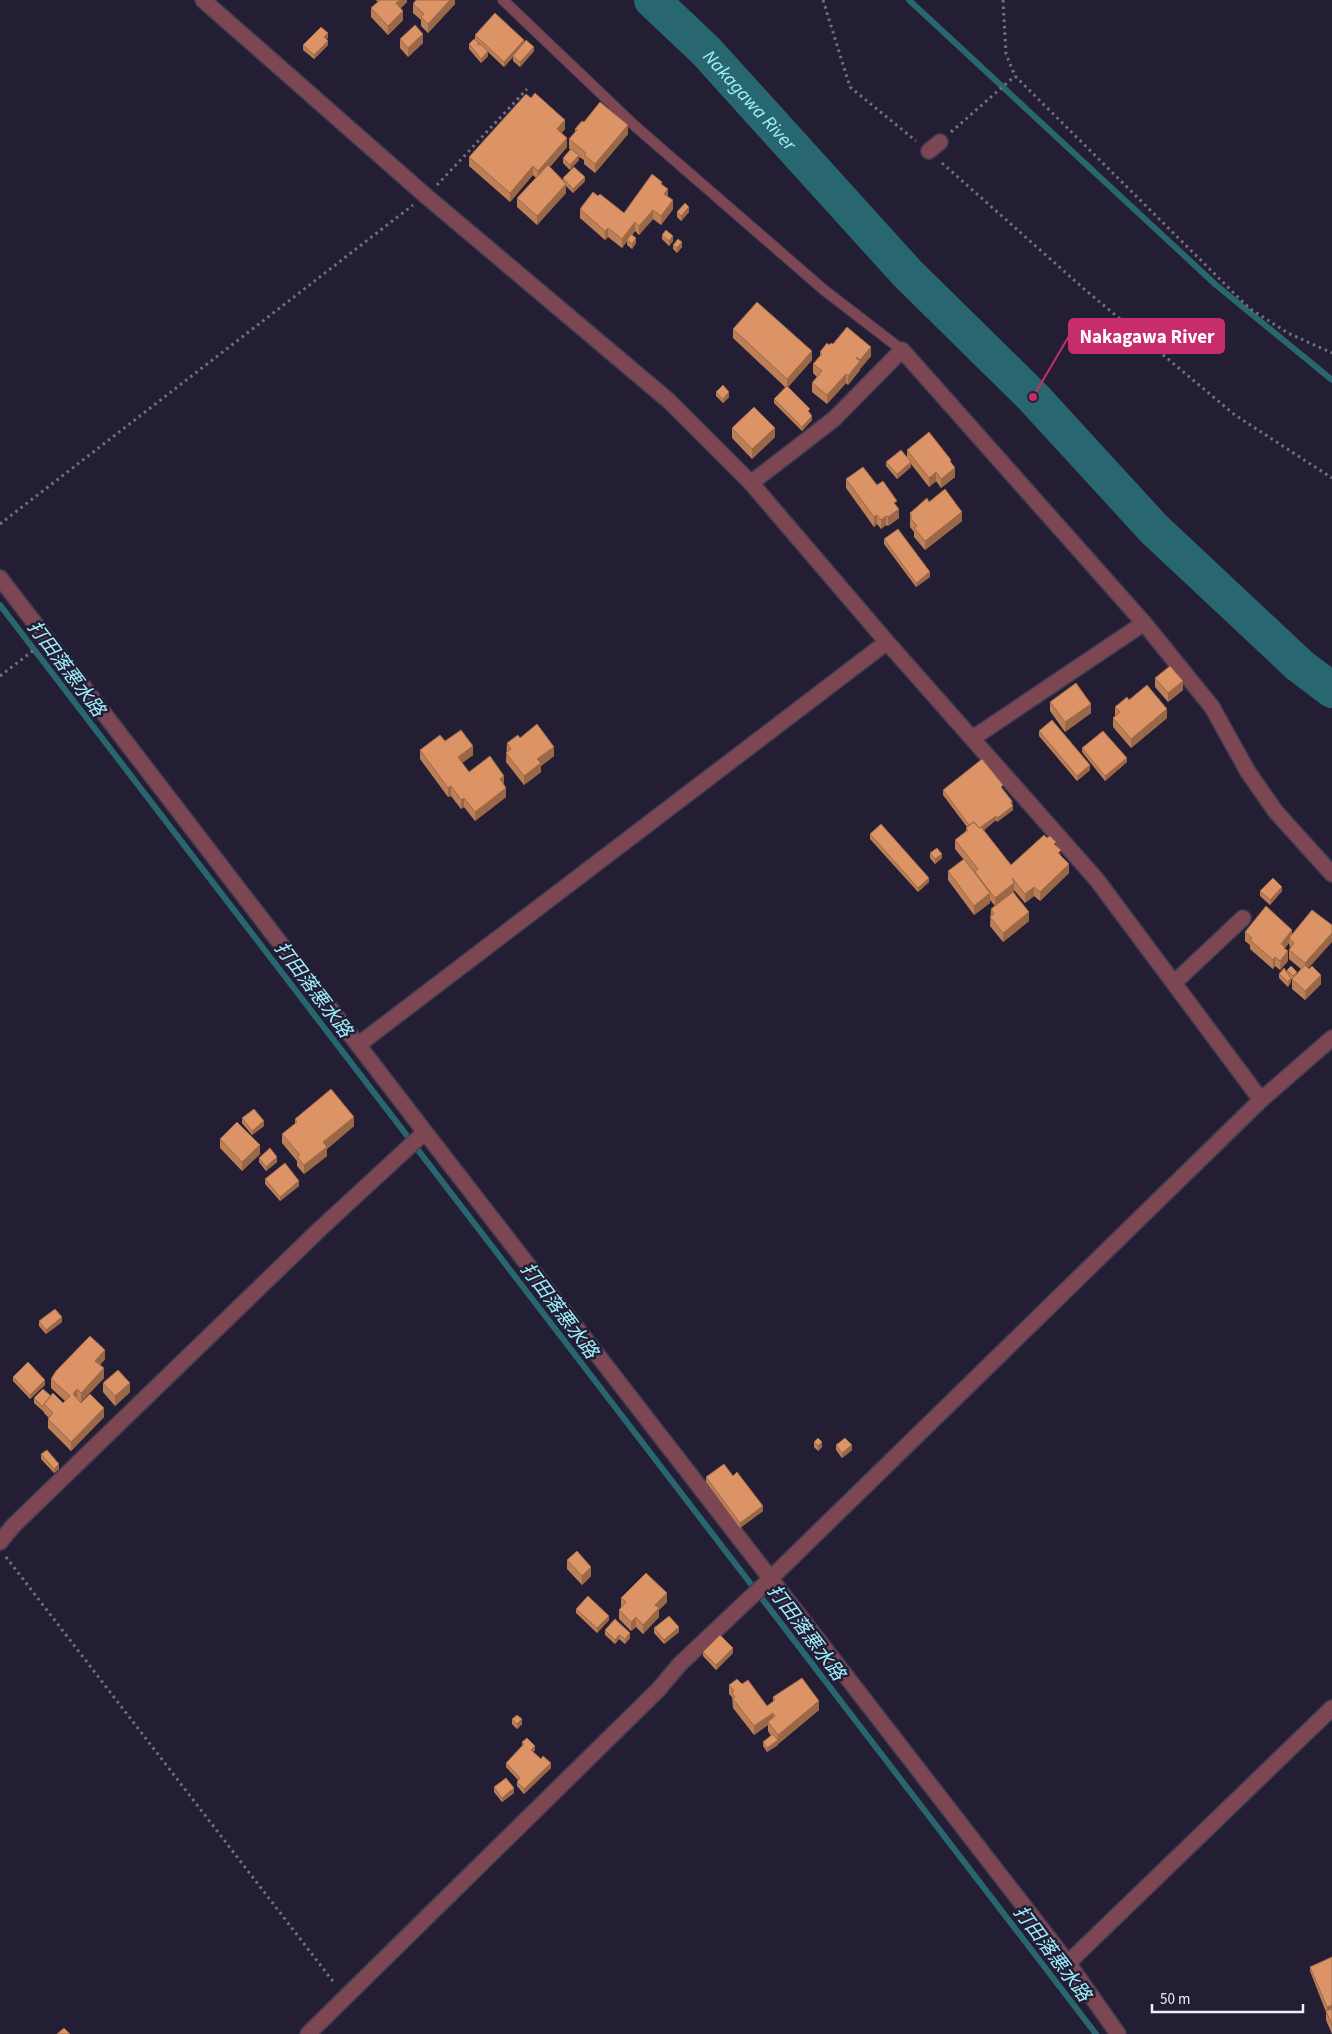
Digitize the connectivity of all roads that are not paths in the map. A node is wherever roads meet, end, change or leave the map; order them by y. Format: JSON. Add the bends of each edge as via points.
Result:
{"nodes":[{"id":1,"x":203,"y":0,"type":"edge"},
{"id":2,"x":503,"y":0,"type":"edge"},
{"id":3,"x":902,"y":350,"type":"junction"},
{"id":4,"x":751,"y":483,"type":"junction"},
{"id":5,"x":0,"y":578,"type":"edge"},
{"id":6,"x":1144,"y":623,"type":"junction"},
{"id":7,"x":887,"y":642,"type":"junction"},
{"id":8,"x":973,"y":738,"type":"junction"},
{"id":9,"x":1332,"y":874,"type":"edge"},
{"id":10,"x":1243,"y":918,"type":"dead end"},
{"id":11,"x":1175,"y":982,"type":"junction"},
{"id":12,"x":1332,"y":1038,"type":"edge"},
{"id":13,"x":358,"y":1045,"type":"junction"},
{"id":14,"x":1261,"y":1100,"type":"junction"},
{"id":15,"x":425,"y":1132,"type":"junction"},
{"id":16,"x":0,"y":1542,"type":"edge"},
{"id":17,"x":770,"y":1579,"type":"junction"},
{"id":18,"x":1332,"y":1708,"type":"edge"},
{"id":19,"x":1068,"y":1963,"type":"junction"},
{"id":20,"x":308,"y":2034,"type":"edge"},
{"id":21,"x":1118,"y":2034,"type":"edge"}],
"edges":[{"from":1,"to":4,"type":"street","via":[[426,196],[669,401]]},
{"from":2,"to":3,"type":"lane","via":[[642,132],[824,290]]},
{"from":3,"to":4,"type":"street","via":[[834,419]]},
{"from":3,"to":6,"type":"street"},
{"from":4,"to":7,"type":"street"},
{"from":5,"to":13,"type":"street"},
{"from":6,"to":8,"type":"street"},
{"from":6,"to":9,"type":"street","via":[[1212,706],[1248,772],[1276,812]]},
{"from":7,"to":8,"type":"street"},
{"from":7,"to":13,"type":"street"},
{"from":8,"to":11,"type":"street","via":[[1097,880]]},
{"from":10,"to":11,"type":"street"},
{"from":11,"to":14,"type":"street"},
{"from":12,"to":14,"type":"street"},
{"from":13,"to":15,"type":"street"},
{"from":14,"to":17,"type":"street"},
{"from":15,"to":16,"type":"street","via":[[320,1228]]},
{"from":15,"to":17,"type":"street"},
{"from":17,"to":19,"type":"street"},
{"from":17,"to":20,"type":"street","via":[[680,1664],[658,1690]]},
{"from":18,"to":19,"type":"street"},
{"from":19,"to":21,"type":"street"}]}
